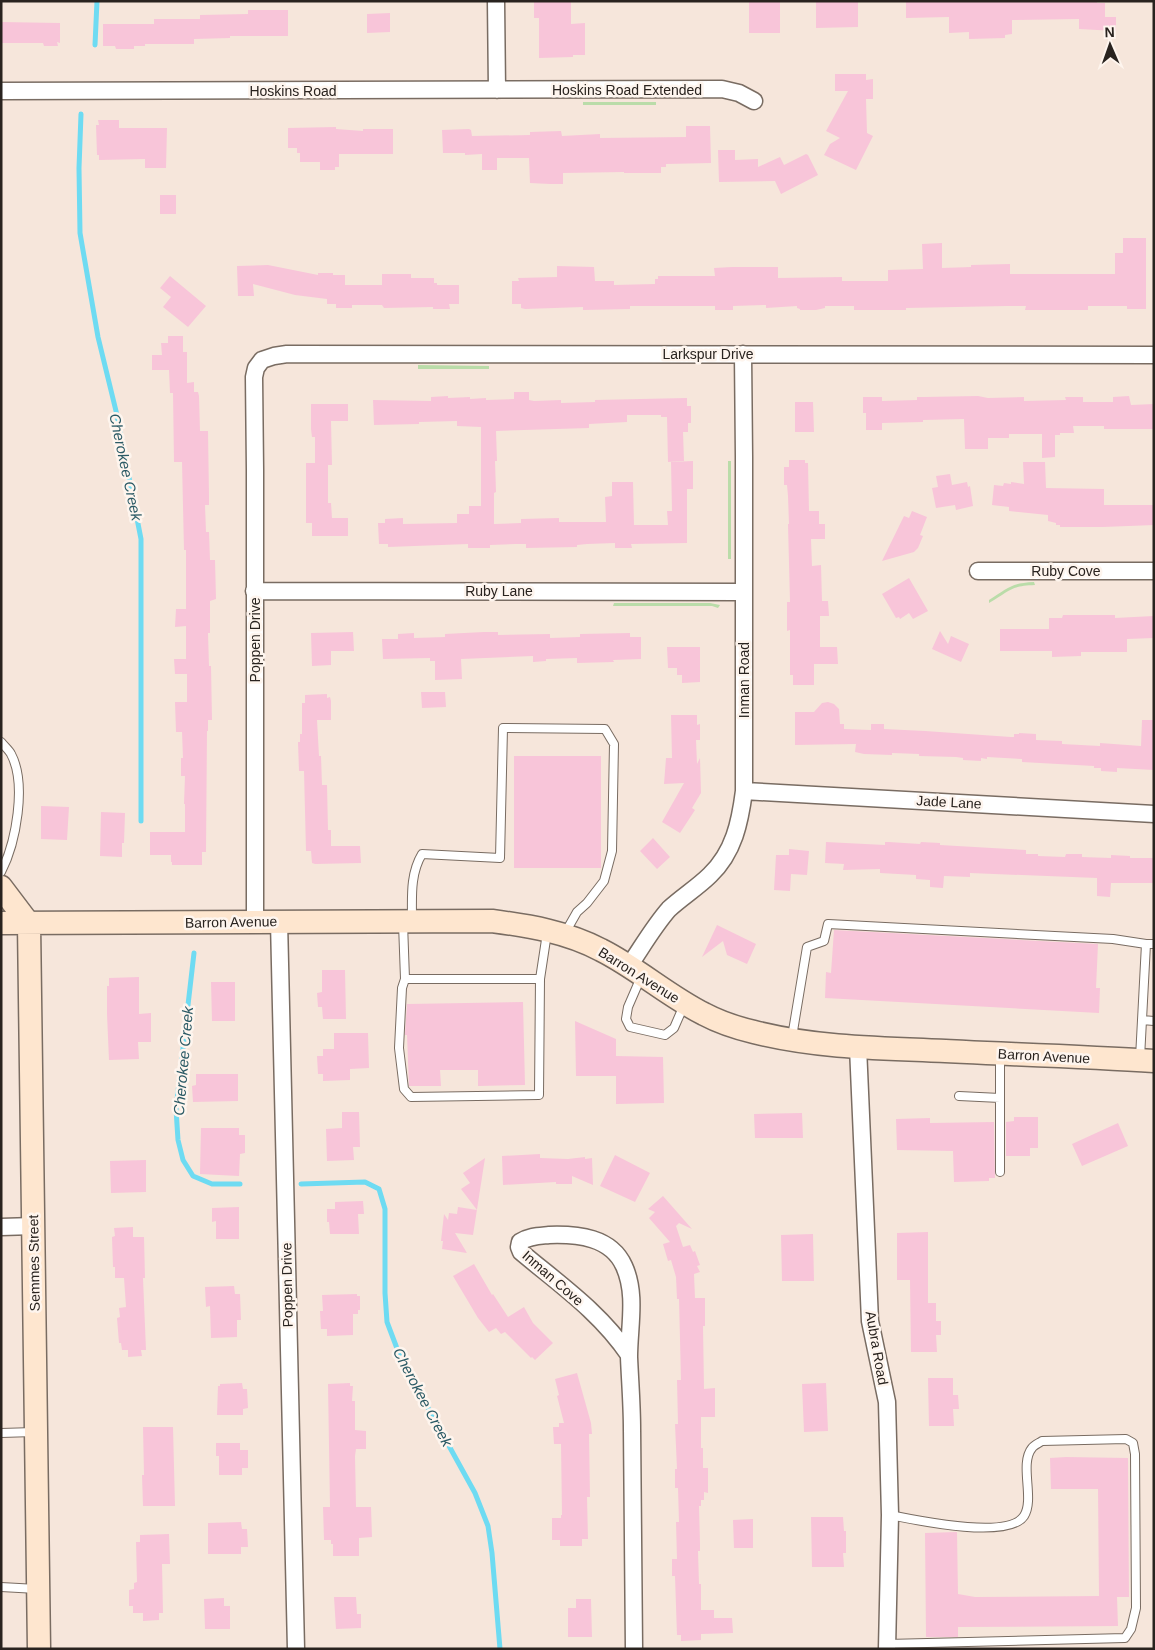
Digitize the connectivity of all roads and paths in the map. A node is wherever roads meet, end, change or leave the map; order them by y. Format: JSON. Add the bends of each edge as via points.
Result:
{"nodes":[{"id":1,"x":496,"y":1,"type":"edge"},
{"id":2,"x":497,"y":90,"type":"junction"},
{"id":3,"x":1,"y":91,"type":"edge"},
{"id":4,"x":754,"y":101,"type":"dead end"},
{"id":5,"x":742,"y":354,"type":"junction"},
{"id":6,"x":257,"y":355,"type":"joint"},
{"id":7,"x":1154,"y":355,"type":"edge"},
{"id":8,"x":978,"y":571,"type":"dead end"},
{"id":9,"x":1154,"y":571,"type":"edge"},
{"id":10,"x":254,"y":591,"type":"junction"},
{"id":11,"x":744,"y":592,"type":"junction"},
{"id":12,"x":1,"y":742,"type":"edge"},
{"id":13,"x":744,"y":791,"type":"junction"},
{"id":14,"x":1154,"y":814,"type":"edge"},
{"id":15,"x":1,"y":872,"type":"edge"},
{"id":16,"x":1,"y":887,"type":"edge"},
{"id":17,"x":279,"y":921,"type":"junction"},
{"id":18,"x":408,"y":921,"type":"junction"},
{"id":19,"x":255,"y":922,"type":"junction"},
{"id":20,"x":1,"y":923,"type":"edge"},
{"id":21,"x":29,"y":924,"type":"junction"},
{"id":22,"x":556,"y":933,"type":"junction"},
{"id":23,"x":1150,"y":944,"type":"edge"},
{"id":24,"x":635,"y":970,"type":"junction"},
{"id":25,"x":405,"y":978,"type":"junction"},
{"id":26,"x":540,"y":979,"type":"junction"},
{"id":27,"x":685,"y":1003,"type":"junction"},
{"id":28,"x":1142,"y":1020,"type":"junction"},
{"id":29,"x":1154,"y":1020,"type":"edge"},
{"id":30,"x":792,"y":1040,"type":"junction"},
{"id":31,"x":858,"y":1047,"type":"junction"},
{"id":32,"x":1000,"y":1054,"type":"junction"},
{"id":33,"x":1147,"y":1061,"type":"edge"},
{"id":34,"x":959,"y":1096,"type":"dead end"},
{"id":35,"x":1000,"y":1098,"type":"junction"},
{"id":36,"x":1000,"y":1172,"type":"dead end"},
{"id":37,"x":34,"y":1226,"type":"junction"},
{"id":38,"x":1,"y":1227,"type":"edge"},
{"id":39,"x":629,"y":1355,"type":"junction"},
{"id":40,"x":36,"y":1432,"type":"junction"},
{"id":41,"x":1,"y":1433,"type":"edge"},
{"id":42,"x":890,"y":1515,"type":"junction"},
{"id":43,"x":1,"y":1587,"type":"edge"},
{"id":44,"x":38,"y":1589,"type":"junction"},
{"id":45,"x":887,"y":1646,"type":"edge"},
{"id":46,"x":39,"y":1649,"type":"edge"},
{"id":47,"x":296,"y":1649,"type":"edge"},
{"id":48,"x":634,"y":1649,"type":"edge"}],
"edges":[{"from":1,"to":2,"type":"street"},
{"from":2,"to":3,"type":"street","name":"Hoskins Road"},
{"from":2,"to":4,"type":"street","name":"Hoskins Road Extended","via":[[722,90],[739,93]]},
{"from":5,"to":6,"type":"street","name":"Larkspur Drive"},
{"from":5,"to":7,"type":"street","name":"Larkspur Drive"},
{"from":5,"to":11,"type":"street","name":"Inman Road"},
{"from":6,"to":10,"type":"street","name":"Poppen Drive","via":[[254,378]]},
{"from":8,"to":9,"type":"street","name":"Ruby Cove"},
{"from":10,"to":11,"type":"street","name":"Ruby Lane"},
{"from":10,"to":19,"type":"street","name":"Poppen Drive"},
{"from":11,"to":13,"type":"street","name":"Inman Road"},
{"from":12,"to":15,"type":"lane","via":[[11,753],[18,778],[13,841]]},
{"from":13,"to":14,"type":"street","name":"Jade Lane"},
{"from":13,"to":24,"type":"street","name":"Inman Road","via":[[735,836],[723,860],[656,925]]},
{"from":16,"to":21,"type":"main road"},
{"from":17,"to":18,"type":"main road","name":"Barron Avenue"},
{"from":17,"to":19,"type":"main road","name":"Barron Avenue"},
{"from":17,"to":47,"type":"street","name":"Poppen Drive"},
{"from":18,"to":22,"type":"main road","name":"Barron Avenue","via":[[492,921],[527,925]]},
{"from":18,"to":22,"type":"lane","via":[[416,864],[422,854],[500,858],[503,728],[605,729],[614,744],[609,864],[604,882]]},
{"from":18,"to":25,"type":"lane"},
{"from":19,"to":21,"type":"main road","name":"Barron Avenue"},
{"from":20,"to":21,"type":"main road","name":"Barron Avenue"},
{"from":21,"to":37,"type":"main road","name":"Semmes Street"},
{"from":22,"to":24,"type":"main road","name":"Barron Avenue","via":[[600,950]]},
{"from":22,"to":26,"type":"lane"},
{"from":23,"to":28,"type":"lane"},
{"from":23,"to":30,"type":"lane","via":[[1113,938],[828,924],[824,941],[807,947]]},
{"from":24,"to":27,"type":"main road","name":"Barron Avenue"},
{"from":24,"to":27,"type":"lane","via":[[626,1020],[630,1027],[665,1035],[674,1028]]},
{"from":25,"to":26,"type":"lane"},
{"from":25,"to":26,"type":"lane","via":[[399,1048],[404,1089],[411,1098],[539,1095]]},
{"from":27,"to":30,"type":"main road","name":"Barron Avenue","via":[[730,1025]]},
{"from":28,"to":29,"type":"lane"},
{"from":28,"to":33,"type":"lane"},
{"from":30,"to":31,"type":"main road","name":"Barron Avenue"},
{"from":31,"to":32,"type":"main road","name":"Barron Avenue"},
{"from":31,"to":42,"type":"street","name":"Aubra Road","via":[[870,1321],[887,1402]]},
{"from":32,"to":33,"type":"main road","name":"Barron Avenue"},
{"from":32,"to":35,"type":"lane"},
{"from":34,"to":35,"type":"lane"},
{"from":35,"to":36,"type":"lane"},
{"from":37,"to":38,"type":"street"},
{"from":37,"to":40,"type":"main road","name":"Semmes Street"},
{"from":39,"to":39,"type":"street","name":"Inman Cove","via":[[621,1342],[585,1305],[521,1252],[520,1242],[525,1238],[576,1235],[598,1241],[617,1255],[624,1265],[630,1290]]},
{"from":39,"to":48,"type":"street","name":"Inman Cove"},
{"from":40,"to":41,"type":"lane"},
{"from":40,"to":44,"type":"main road","name":"Semmes Street"},
{"from":42,"to":45,"type":"street","name":"Aubra Road"},
{"from":42,"to":45,"type":"lane","via":[[949,1526],[995,1527],[1019,1521],[1025,1515],[1028,1503],[1027,1462],[1032,1448],[1042,1441],[1126,1438],[1133,1444],[1136,1608],[1131,1629],[1125,1638]]},
{"from":43,"to":44,"type":"lane"},
{"from":44,"to":46,"type":"main road","name":"Semmes Street"}]}
